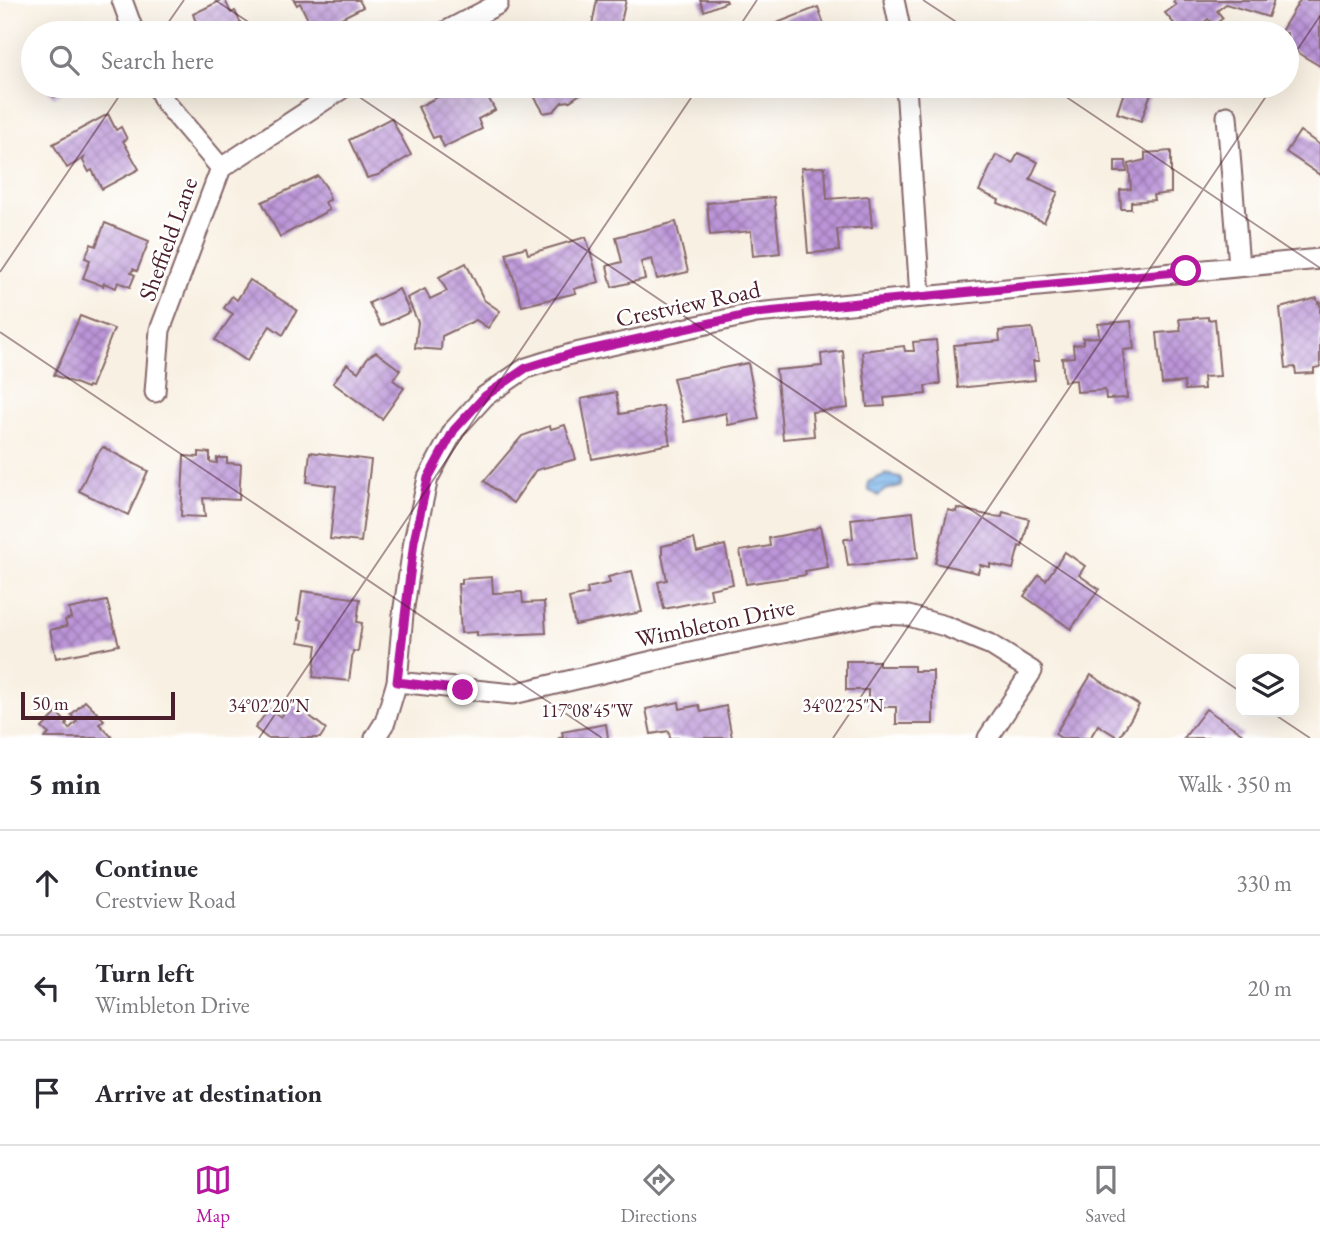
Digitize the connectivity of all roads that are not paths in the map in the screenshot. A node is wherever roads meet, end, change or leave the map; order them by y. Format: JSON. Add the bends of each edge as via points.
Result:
{"nodes":[{"id":1,"x":122,"y":0,"type":"edge"},
{"id":2,"x":894,"y":0,"type":"edge"},
{"id":3,"x":497,"y":2,"type":"edge"},
{"id":4,"x":130,"y":21,"type":"edge"},
{"id":5,"x":464,"y":21,"type":"edge"},
{"id":6,"x":898,"y":21,"type":"edge"},
{"id":7,"x":163,"y":98,"type":"edge"},
{"id":8,"x":328,"y":98,"type":"edge"},
{"id":9,"x":907,"y":98,"type":"edge"},
{"id":10,"x":1227,"y":116,"type":"dead end"},
{"id":11,"x":221,"y":168,"type":"junction"},
{"id":12,"x":1320,"y":259,"type":"edge"},
{"id":13,"x":1239,"y":266,"type":"junction"},
{"id":14,"x":920,"y":297,"type":"junction"},
{"id":15,"x":155,"y":392,"type":"dead end"},
{"id":16,"x":397,"y":682,"type":"junction"},
{"id":17,"x":375,"y":738,"type":"edge"},
{"id":18,"x":988,"y":738,"type":"edge"}],
"edges":[{"from":1,"to":4,"type":"street"},
{"from":2,"to":6,"type":"street"},
{"from":3,"to":5,"type":"street"},
{"from":7,"to":11,"type":"street"},
{"from":8,"to":11,"type":"street","name":"Sheffield Lane"},
{"from":9,"to":14,"type":"street"},
{"from":10,"to":13,"type":"street"},
{"from":11,"to":15,"type":"street","name":"Sheffield Lane","via":[[160,330]]},
{"from":12,"to":13,"type":"street","name":"Crestview Road"},
{"from":13,"to":14,"type":"street","name":"Crestview Road"},
{"from":14,"to":16,"type":"street","name":"Crestview Road","via":[[756,313],[571,354],[526,368],[485,396],[454,430],[428,478],[414,541]]},
{"from":16,"to":17,"type":"street","name":"Crestview Road"},
{"from":16,"to":18,"type":"street","name":"Wimbleton Drive","via":[[513,694],[876,614],[905,615],[989,644],[1032,671]]}]}
